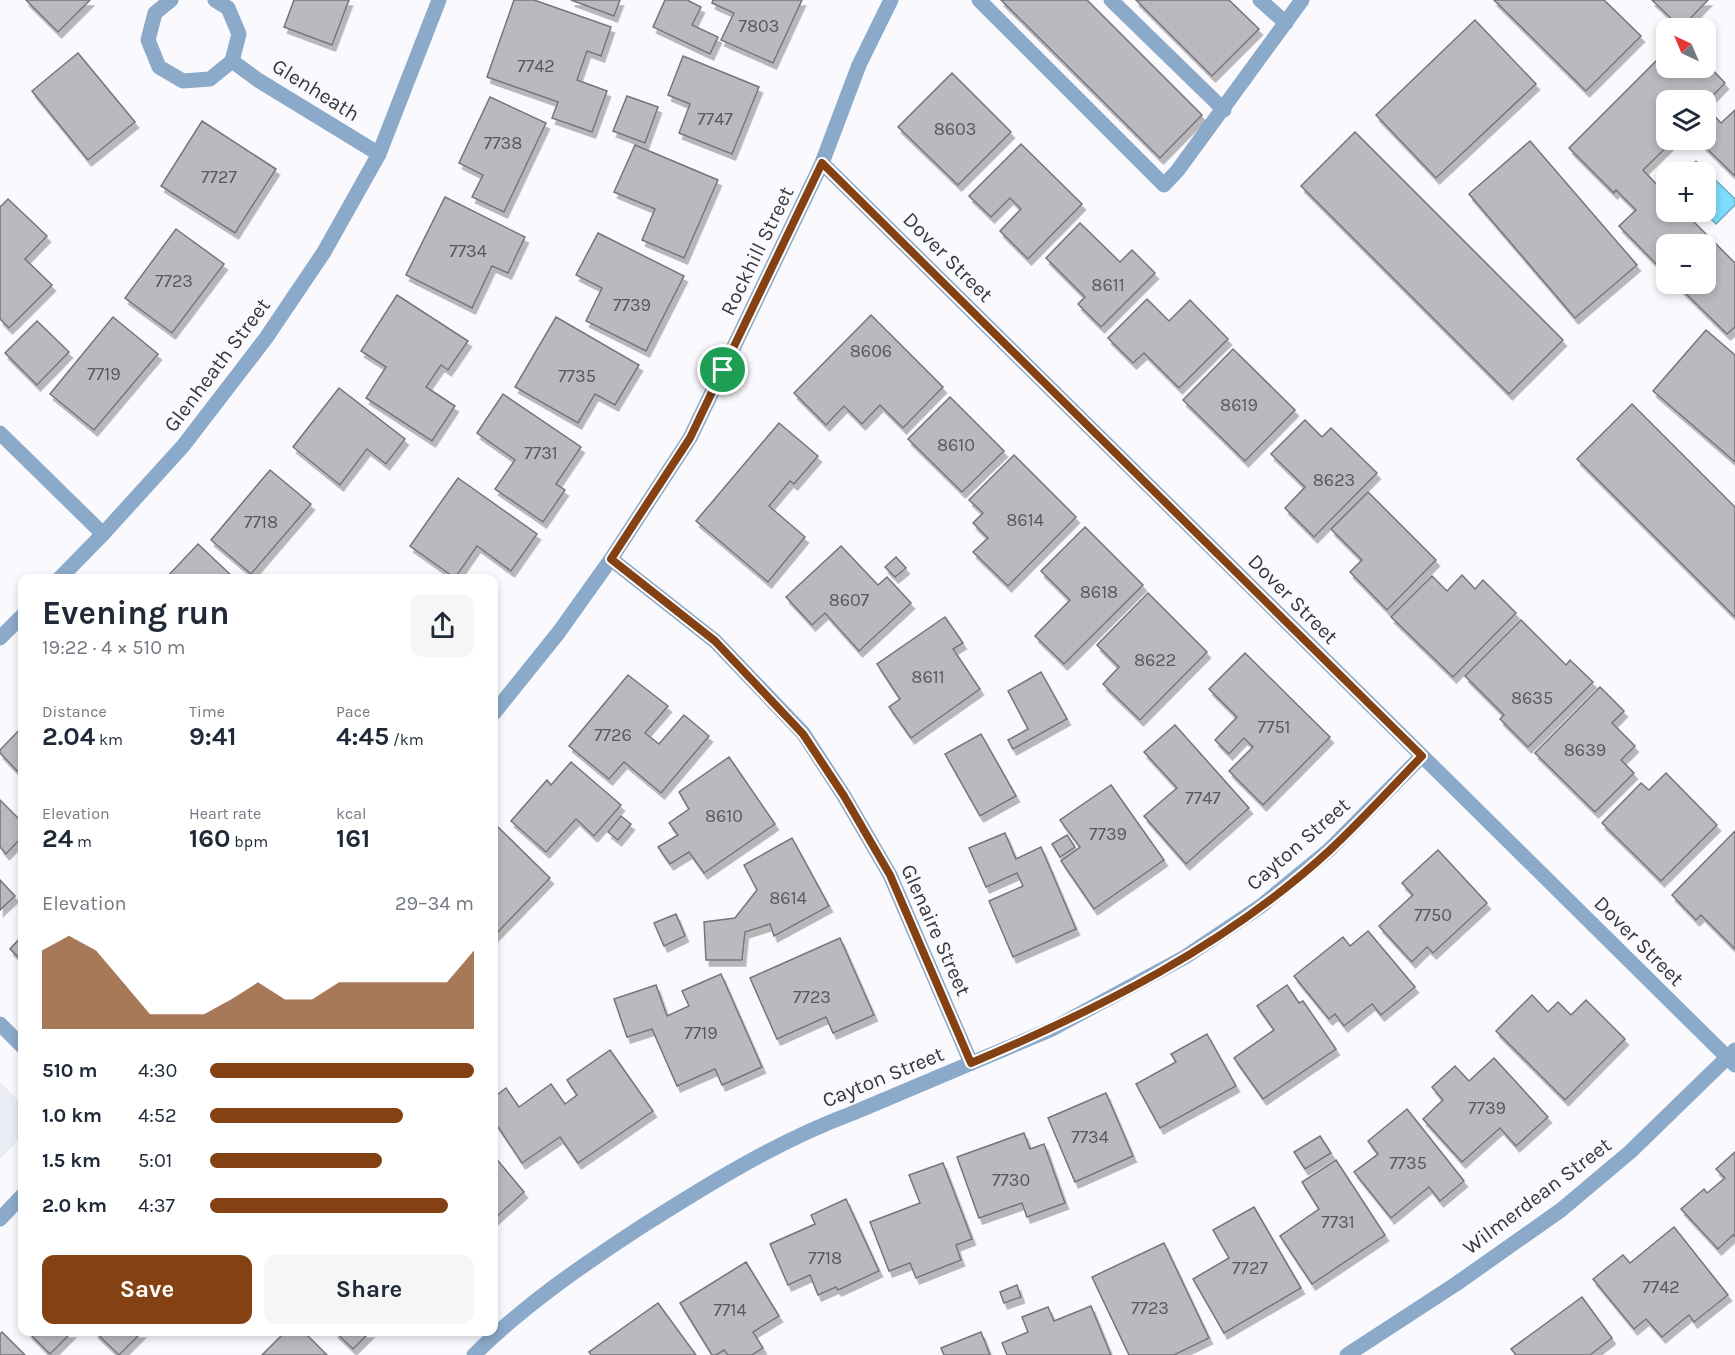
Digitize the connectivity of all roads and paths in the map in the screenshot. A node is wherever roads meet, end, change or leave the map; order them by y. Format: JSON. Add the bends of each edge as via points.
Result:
{"nodes":[{"id":1,"x":171,"y":0,"type":"edge"},
{"id":2,"x":215,"y":0,"type":"edge"},
{"id":3,"x":439,"y":0,"type":"edge"},
{"id":4,"x":891,"y":0,"type":"edge"},
{"id":5,"x":979,"y":0,"type":"edge"},
{"id":6,"x":1111,"y":0,"type":"edge"},
{"id":7,"x":1260,"y":0,"type":"edge"},
{"id":8,"x":1302,"y":0,"type":"edge"},
{"id":9,"x":1286,"y":23,"type":"junction"},
{"id":10,"x":232,"y":61,"type":"junction"},
{"id":11,"x":1224,"y":110,"type":"junction"},
{"id":12,"x":379,"y":154,"type":"junction"},
{"id":13,"x":822,"y":163,"type":"junction"},
{"id":14,"x":0,"y":433,"type":"edge"},
{"id":15,"x":103,"y":534,"type":"junction"},
{"id":16,"x":611,"y":559,"type":"junction"},
{"id":17,"x":64,"y":574,"type":"edge"},
{"id":18,"x":18,"y":620,"type":"edge"},
{"id":19,"x":0,"y":638,"type":"edge"},
{"id":20,"x":498,"y":708,"type":"edge"},
{"id":21,"x":1422,"y":756,"type":"junction"},
{"id":22,"x":0,"y":1024,"type":"edge"},
{"id":23,"x":18,"y":1042,"type":"edge"},
{"id":24,"x":1732,"y":1057,"type":"edge"},
{"id":25,"x":971,"y":1063,"type":"junction"},
{"id":26,"x":18,"y":1200,"type":"edge"},
{"id":27,"x":0,"y":1219,"type":"edge"},
{"id":28,"x":498,"y":1331,"type":"edge"},
{"id":29,"x":493,"y":1336,"type":"edge"},
{"id":30,"x":474,"y":1355,"type":"edge"},
{"id":31,"x":1347,"y":1355,"type":"edge"}],
"edges":[{"from":1,"to":10,"type":"street","via":[[155,13],[148,40],[159,67],[183,81],[210,79]]},
{"from":2,"to":10,"type":"street","via":[[228,8],[239,34]]},
{"from":3,"to":12,"type":"street"},
{"from":4,"to":13,"type":"street","name":"Rockhill Street","via":[[859,65]]},
{"from":5,"to":11,"type":"street","via":[[1164,185]]},
{"from":6,"to":11,"type":"street"},
{"from":7,"to":9,"type":"street"},
{"from":8,"to":9,"type":"street"},
{"from":9,"to":11,"type":"street"},
{"from":10,"to":12,"type":"street","name":"Glenheath"},
{"from":12,"to":15,"type":"street","name":"Glenheath Street","via":[[324,252],[266,338],[183,446]]},
{"from":13,"to":16,"type":"street","name":"Rockhill Street","via":[[690,438]]},
{"from":13,"to":21,"type":"street","name":"Dover Street"},
{"from":14,"to":15,"type":"street"},
{"from":15,"to":17,"type":"street","name":"Glenheath Street"},
{"from":16,"to":20,"type":"street","name":"Rockhill Street"},
{"from":16,"to":25,"type":"street","name":"Glenaire Street","via":[[715,641],[803,734],[890,875]]},
{"from":18,"to":19,"type":"street"},
{"from":21,"to":24,"type":"street","name":"Dover Street"},
{"from":21,"to":25,"type":"street","name":"Cayton Street","via":[[1329,850],[1261,906],[1185,957],[1117,995],[1052,1029]]},
{"from":22,"to":23,"type":"street"},
{"from":24,"to":31,"type":"street","name":"Wilmerdean Street","via":[[1561,1210]]},
{"from":25,"to":28,"type":"street","name":"Cayton Street","via":[[824,1124],[706,1185],[604,1251]]},
{"from":26,"to":27,"type":"street"},
{"from":29,"to":30,"type":"street","name":"Cayton Street"}]}
